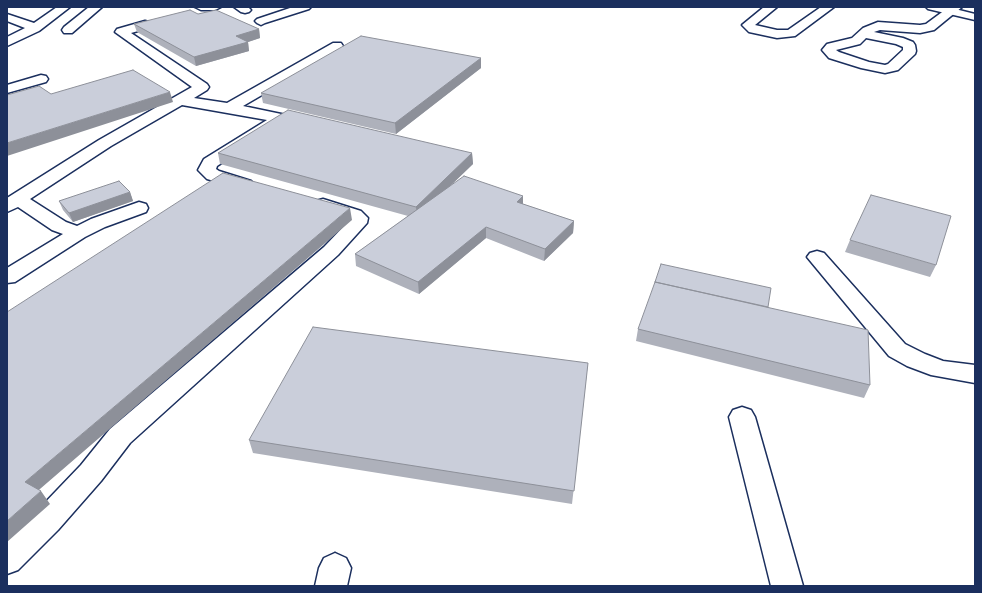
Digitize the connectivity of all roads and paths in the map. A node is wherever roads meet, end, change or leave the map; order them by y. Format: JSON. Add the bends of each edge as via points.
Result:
{"nodes":[{"id":1,"x":64,"y":7,"type":"edge"},
{"id":2,"x":96,"y":7,"type":"edge"},
{"id":3,"x":201,"y":7,"type":"edge"},
{"id":4,"x":214,"y":7,"type":"edge"},
{"id":5,"x":305,"y":7,"type":"edge"},
{"id":6,"x":771,"y":7,"type":"edge"},
{"id":7,"x":932,"y":7,"type":"edge"},
{"id":8,"x":823,"y":8,"type":"edge"},
{"id":9,"x":953,"y":9,"type":"edge"},
{"id":10,"x":975,"y":17,"type":"edge"},
{"id":11,"x":7,"y":18,"type":"edge"},
{"id":12,"x":81,"y":19,"type":"junction"},
{"id":13,"x":46,"y":20,"type":"junction"},
{"id":14,"x":261,"y":20,"type":"dead end"},
{"id":15,"x":145,"y":25,"type":"edge"},
{"id":16,"x":35,"y":28,"type":"junction"},
{"id":17,"x":68,"y":30,"type":"dead end"},
{"id":18,"x":863,"y":34,"type":"junction"},
{"id":19,"x":7,"y":42,"type":"edge"},
{"id":20,"x":337,"y":46,"type":"dead end"},
{"id":21,"x":41,"y":79,"type":"dead end"},
{"id":22,"x":7,"y":89,"type":"edge"},
{"id":23,"x":179,"y":100,"type":"junction"},
{"id":24,"x":229,"y":108,"type":"junction"},
{"id":25,"x":261,"y":189,"type":"edge"},
{"id":26,"x":305,"y":200,"type":"edge"},
{"id":27,"x":13,"y":202,"type":"edge"},
{"id":28,"x":139,"y":208,"type":"dead end"},
{"id":29,"x":78,"y":233,"type":"junction"},
{"id":30,"x":817,"y":257,"type":"dead end"},
{"id":31,"x":7,"y":277,"type":"edge"},
{"id":32,"x":975,"y":374,"type":"edge"},
{"id":33,"x":742,"y":417,"type":"dead end"},
{"id":34,"x":7,"y":560,"type":"edge"},
{"id":35,"x":787,"y":586,"type":"edge"}],
"edges":[{"from":1,"to":13,"type":"street"},
{"from":2,"to":12,"type":"street"},
{"from":3,"to":4,"type":"street"},
{"from":5,"to":14,"type":"street"},
{"from":6,"to":8,"type":"street","via":[[748,25],[753,29],[777,34],[791,33]]},
{"from":7,"to":9,"type":"street"},
{"from":9,"to":10,"type":"street"},
{"from":9,"to":18,"type":"street","via":[[930,27],[920,29],[878,26]]},
{"from":11,"to":16,"type":"street"},
{"from":12,"to":13,"type":"street"},
{"from":12,"to":17,"type":"street"},
{"from":13,"to":16,"type":"street"},
{"from":15,"to":23,"type":"street","via":[[121,32],[202,87]]},
{"from":16,"to":19,"type":"street"},
{"from":18,"to":18,"type":"street","via":[[899,41],[909,45],[910,51],[893,67],[885,69],[834,55],[828,50],[856,40]]},
{"from":20,"to":24,"type":"street"},
{"from":21,"to":22,"type":"street"},
{"from":23,"to":24,"type":"street"},
{"from":23,"to":27,"type":"street","via":[[105,143]]},
{"from":24,"to":25,"type":"street","via":[[287,119],[210,163],[207,170],[224,180]]},
{"from":26,"to":34,"type":"street","via":[[354,215],[358,218],[357,223],[331,251],[120,436],[91,473]]},
{"from":27,"to":29,"type":"street"},
{"from":28,"to":29,"type":"street"},
{"from":29,"to":31,"type":"street"},
{"from":30,"to":32,"type":"street","via":[[897,350],[940,369]]},
{"from":33,"to":35,"type":"street"}]}
